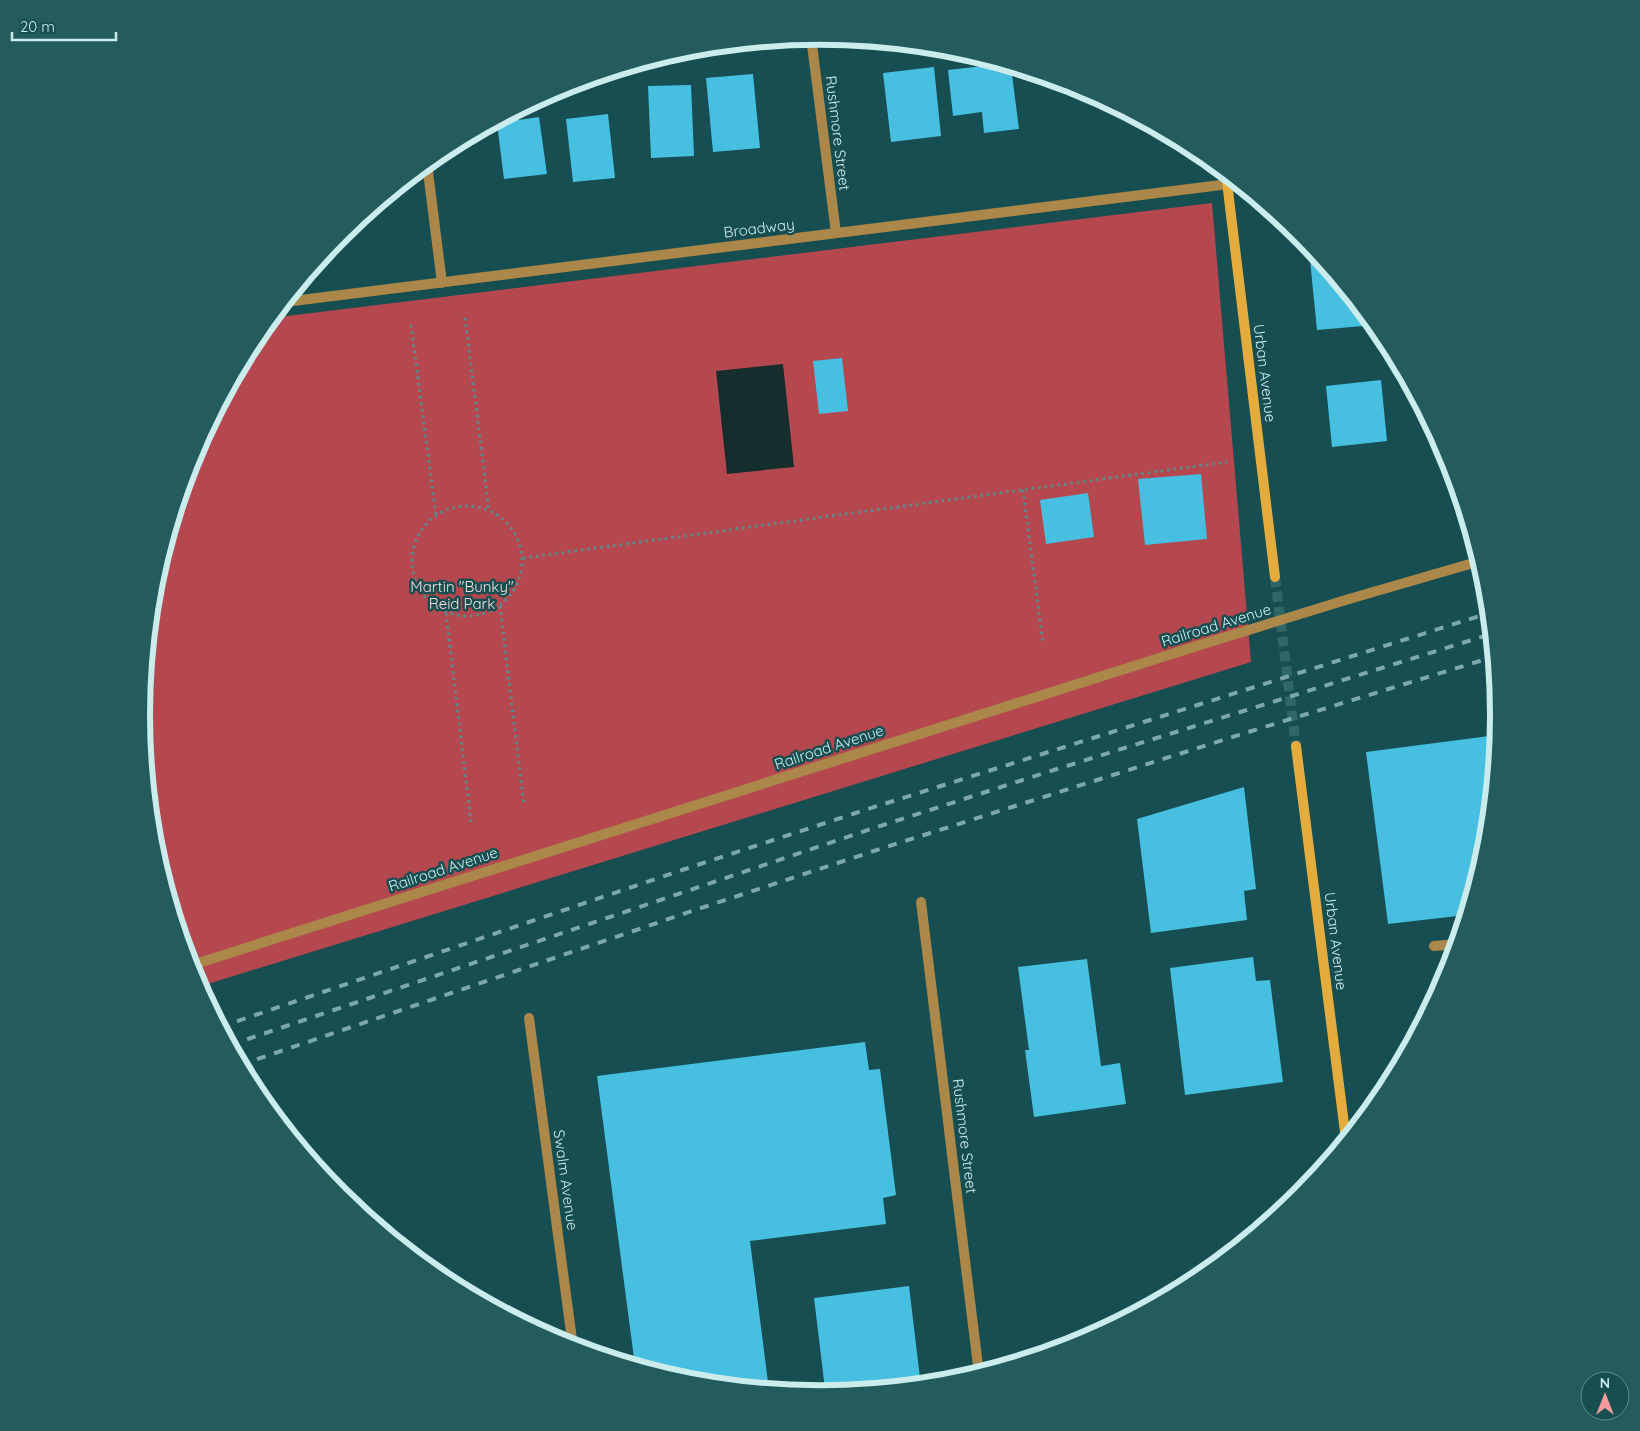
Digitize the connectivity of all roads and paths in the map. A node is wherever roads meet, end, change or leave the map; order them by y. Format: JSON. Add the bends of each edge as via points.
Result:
{"nodes":[{"id":1,"x":812,"y":45,"type":"edge"},
{"id":2,"x":428,"y":172,"type":"edge"},
{"id":3,"x":1224,"y":181,"type":"edge"},
{"id":4,"x":1231,"y":186,"type":"edge"},
{"id":5,"x":836,"y":233,"type":"junction"},
{"id":6,"x":442,"y":282,"type":"junction"},
{"id":7,"x":293,"y":301,"type":"edge"},
{"id":8,"x":465,"y":318,"type":"dead end"},
{"id":9,"x":411,"y":325,"type":"dead end"},
{"id":10,"x":1227,"y":462,"type":"dead end"},
{"id":11,"x":1023,"y":490,"type":"junction"},
{"id":12,"x":489,"y":511,"type":"junction"},
{"id":13,"x":436,"y":516,"type":"junction"},
{"id":14,"x":523,"y":558,"type":"junction"},
{"id":15,"x":1473,"y":563,"type":"edge"},
{"id":16,"x":1275,"y":577,"type":"tunnel mouth"},
{"id":17,"x":500,"y":606,"type":"junction"},
{"id":18,"x":446,"y":614,"type":"junction"},
{"id":19,"x":1043,"y":644,"type":"dead end"},
{"id":20,"x":1296,"y":746,"type":"tunnel mouth"},
{"id":21,"x":524,"y":806,"type":"dead end"},
{"id":22,"x":471,"y":822,"type":"dead end"},
{"id":23,"x":921,"y":902,"type":"dead end"},
{"id":24,"x":1450,"y":945,"type":"edge"},
{"id":25,"x":1434,"y":946,"type":"dead end"},
{"id":26,"x":198,"y":964,"type":"edge"},
{"id":27,"x":529,"y":1018,"type":"dead end"},
{"id":28,"x":1345,"y":1132,"type":"edge"},
{"id":29,"x":572,"y":1338,"type":"edge"},
{"id":30,"x":978,"y":1367,"type":"edge"}],
"edges":[{"from":1,"to":5,"type":"street","name":"Rushmore Street"},
{"from":2,"to":6,"type":"street"},
{"from":3,"to":5,"type":"street","name":"Broadway"},
{"from":4,"to":16,"type":"street","name":"Urban Avenue"},
{"from":5,"to":6,"type":"street","name":"Broadway"},
{"from":6,"to":7,"type":"street","name":"Broadway"},
{"from":8,"to":12,"type":"path"},
{"from":9,"to":13,"type":"path"},
{"from":10,"to":11,"type":"path"},
{"from":11,"to":14,"type":"path"},
{"from":11,"to":19,"type":"path"},
{"from":12,"to":13,"type":"path","via":[[460,506]]},
{"from":12,"to":14,"type":"path","via":[[509,524]]},
{"from":13,"to":18,"type":"path","via":[[427,522],[417,537],[412,554],[412,572],[418,589],[431,604]]},
{"from":14,"to":17,"type":"path","via":[[521,576],[513,593]]},
{"from":15,"to":26,"type":"street","name":"Railroad Avenue","bridge":true,"via":[[1200,645]]},
{"from":17,"to":18,"type":"path","via":[[483,615]]},
{"from":17,"to":21,"type":"path"},
{"from":18,"to":22,"type":"path"},
{"from":20,"to":28,"type":"street","name":"Urban Avenue"},
{"from":23,"to":30,"type":"street","name":"Rushmore Street"},
{"from":24,"to":25,"type":"street"},
{"from":27,"to":29,"type":"street","name":"Swalm Avenue"}]}
